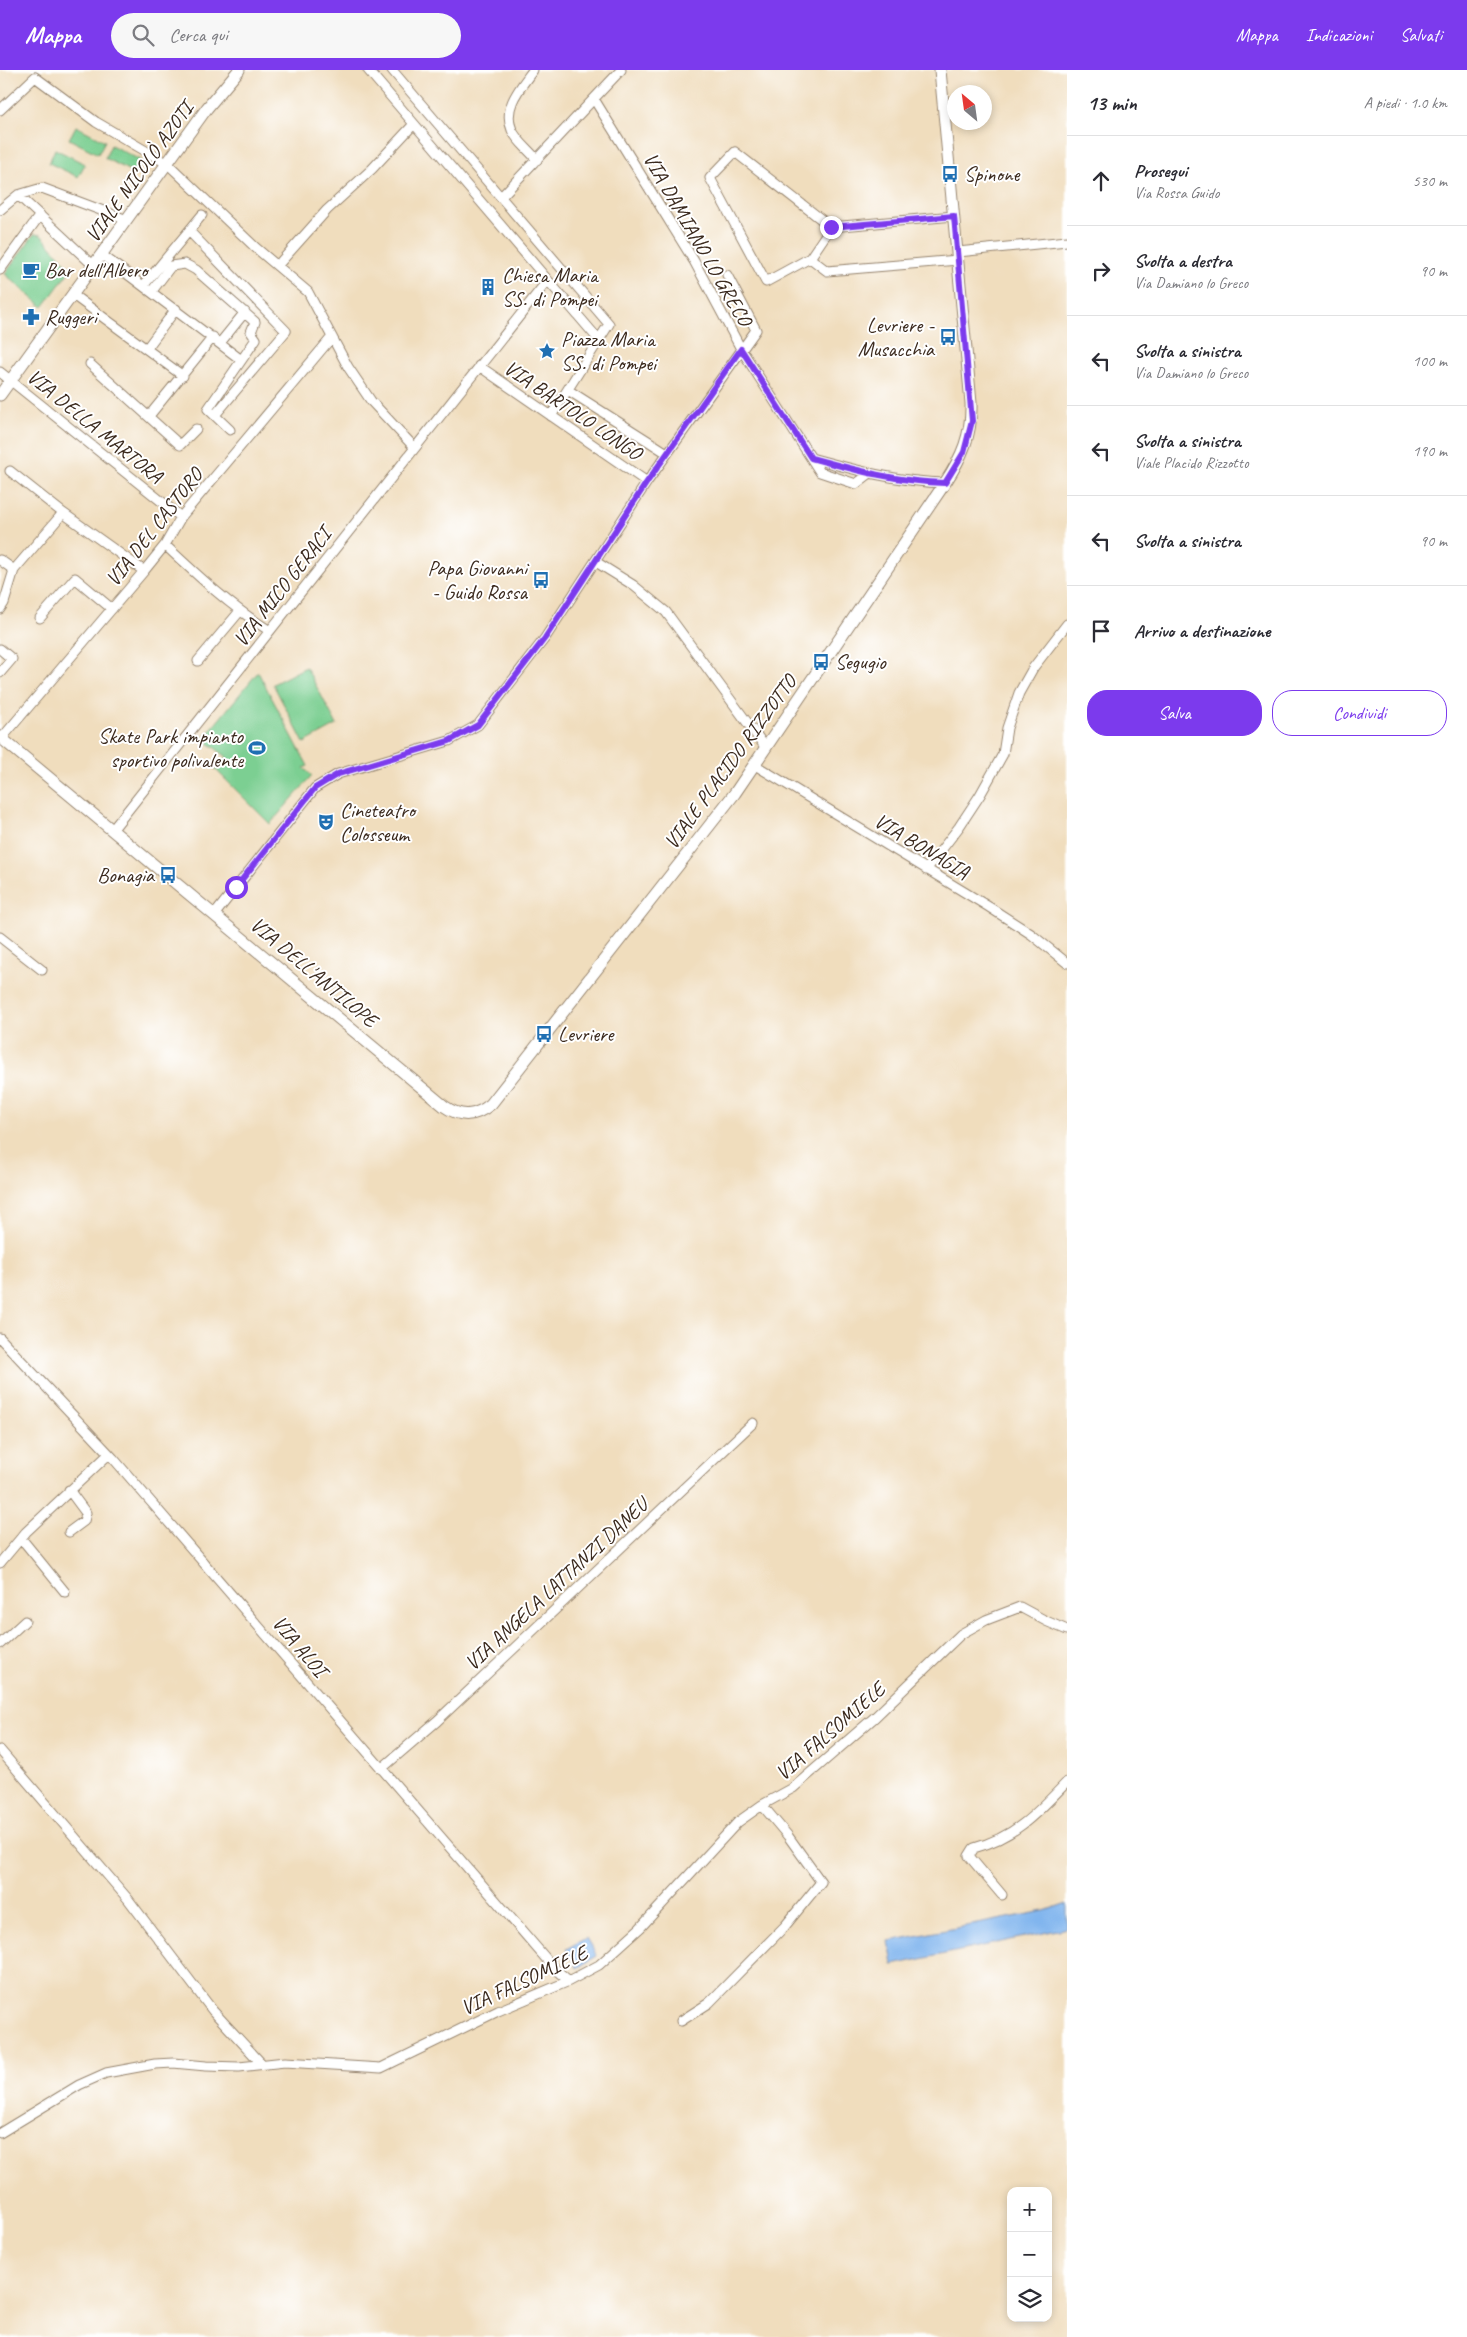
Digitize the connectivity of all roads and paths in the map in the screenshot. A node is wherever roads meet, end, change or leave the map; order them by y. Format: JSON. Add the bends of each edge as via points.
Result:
{"nodes":[{"id":1,"x":239,"y":70,"type":"edge"},
{"id":2,"x":368,"y":70,"type":"edge"},
{"id":3,"x":392,"y":70,"type":"edge"},
{"id":4,"x":533,"y":70,"type":"edge"},
{"id":5,"x":621,"y":70,"type":"edge"},
{"id":6,"x":940,"y":70,"type":"edge"},
{"id":7,"x":594,"y":99,"type":"junction"},
{"id":8,"x":0,"y":110,"type":"edge"},
{"id":9,"x":414,"y":124,"type":"junction"},
{"id":10,"x":537,"y":160,"type":"junction"},
{"id":11,"x":168,"y":164,"type":"junction"},
{"id":12,"x":18,"y":195,"type":"junction"},
{"id":13,"x":500,"y":197,"type":"junction"},
{"id":14,"x":0,"y":210,"type":"edge"},
{"id":15,"x":202,"y":214,"type":"dead end"},
{"id":16,"x":40,"y":215,"type":"junction"},
{"id":17,"x":954,"y":216,"type":"junction"},
{"id":18,"x":127,"y":220,"type":"junction"},
{"id":19,"x":831,"y":227,"type":"junction"},
{"id":20,"x":189,"y":231,"type":"junction"},
{"id":21,"x":1067,"y":240,"type":"edge"},
{"id":22,"x":102,"y":255,"type":"junction"},
{"id":23,"x":958,"y":256,"type":"junction"},
{"id":24,"x":810,"y":258,"type":"junction"},
{"id":25,"x":94,"y":266,"type":"junction"},
{"id":26,"x":277,"y":266,"type":"junction"},
{"id":27,"x":0,"y":270,"type":"edge"},
{"id":28,"x":727,"y":275,"type":"dead end"},
{"id":29,"x":548,"y":280,"type":"junction"},
{"id":30,"x":144,"y":285,"type":"junction"},
{"id":31,"x":152,"y":291,"type":"junction"},
{"id":32,"x":73,"y":295,"type":"junction"},
{"id":33,"x":176,"y":309,"type":"junction"},
{"id":34,"x":266,"y":311,"type":"junction"},
{"id":35,"x":244,"y":312,"type":"junction"},
{"id":36,"x":255,"y":322,"type":"junction"},
{"id":37,"x":332,"y":338,"type":"junction"},
{"id":38,"x":256,"y":339,"type":"junction"},
{"id":39,"x":217,"y":340,"type":"junction"},
{"id":40,"x":599,"y":340,"type":"junction"},
{"id":41,"x":147,"y":348,"type":"junction"},
{"id":42,"x":741,"y":349,"type":"junction"},
{"id":43,"x":269,"y":351,"type":"junction"},
{"id":44,"x":240,"y":359,"type":"junction"},
{"id":45,"x":90,"y":364,"type":"dead end"},
{"id":46,"x":479,"y":366,"type":"junction"},
{"id":47,"x":0,"y":372,"type":"edge"},
{"id":48,"x":183,"y":376,"type":"junction"},
{"id":49,"x":11,"y":380,"type":"junction"},
{"id":50,"x":568,"y":390,"type":"junction"},
{"id":51,"x":0,"y":395,"type":"edge"},
{"id":52,"x":215,"y":415,"type":"junction"},
{"id":53,"x":149,"y":416,"type":"junction"},
{"id":54,"x":552,"y":416,"type":"junction"},
{"id":55,"x":196,"y":429,"type":"dead end"},
{"id":56,"x":230,"y":430,"type":"dead end"},
{"id":57,"x":415,"y":448,"type":"junction"},
{"id":58,"x":667,"y":453,"type":"junction"},
{"id":59,"x":10,"y":471,"type":"dead end"},
{"id":60,"x":647,"y":482,"type":"junction"},
{"id":61,"x":945,"y":483,"type":"junction"},
{"id":62,"x":63,"y":514,"type":"junction"},
{"id":63,"x":181,"y":517,"type":"junction"},
{"id":64,"x":165,"y":545,"type":"junction"},
{"id":65,"x":0,"y":560,"type":"edge"},
{"id":66,"x":596,"y":562,"type":"junction"},
{"id":67,"x":14,"y":570,"type":"junction"},
{"id":68,"x":144,"y":571,"type":"junction"},
{"id":69,"x":0,"y":608,"type":"edge"},
{"id":70,"x":112,"y":608,"type":"junction"},
{"id":71,"x":240,"y":611,"type":"junction"},
{"id":72,"x":40,"y":618,"type":"dead end"},
{"id":73,"x":1067,"y":624,"type":"edge"},
{"id":74,"x":270,"y":631,"type":"junction"},
{"id":75,"x":0,"y":650,"type":"edge"},
{"id":76,"x":198,"y":661,"type":"dead end"},
{"id":77,"x":0,"y":674,"type":"edge"},
{"id":78,"x":1,"y":737,"type":"edge"},
{"id":79,"x":766,"y":748,"type":"junction"},
{"id":80,"x":755,"y":765,"type":"junction"},
{"id":81,"x":113,"y":829,"type":"junction"},
{"id":82,"x":926,"y":870,"type":"junction"},
{"id":83,"x":215,"y":914,"type":"junction"},
{"id":84,"x":0,"y":937,"type":"edge"},
{"id":85,"x":1067,"y":964,"type":"edge"},
{"id":86,"x":42,"y":970,"type":"dead end"},
{"id":87,"x":468,"y":1116,"type":"joint"},
{"id":88,"x":0,"y":1338,"type":"edge"},
{"id":89,"x":753,"y":1423,"type":"dead end"},
{"id":90,"x":109,"y":1454,"type":"junction"},
{"id":91,"x":69,"y":1490,"type":"junction"},
{"id":92,"x":69,"y":1532,"type":"dead end"},
{"id":93,"x":21,"y":1538,"type":"junction"},
{"id":94,"x":0,"y":1563,"type":"edge"},
{"id":95,"x":65,"y":1592,"type":"dead end"},
{"id":96,"x":25,"y":1621,"type":"dead end"},
{"id":97,"x":1067,"y":1630,"type":"edge"},
{"id":98,"x":0,"y":1644,"type":"edge"},
{"id":99,"x":0,"y":1750,"type":"edge"},
{"id":100,"x":381,"y":1769,"type":"junction"},
{"id":101,"x":1067,"y":1782,"type":"edge"},
{"id":102,"x":762,"y":1805,"type":"junction"},
{"id":103,"x":1002,"y":1895,"type":"dead end"},
{"id":104,"x":569,"y":1981,"type":"junction"},
{"id":105,"x":681,"y":2021,"type":"dead end"},
{"id":106,"x":262,"y":2064,"type":"junction"},
{"id":107,"x":0,"y":2133,"type":"edge"}],
"edges":[{"from":1,"to":11,"type":"street","name":"VIALE NICOLÒ AZOTI","via":[[207,108]]},
{"from":2,"to":9,"type":"street"},
{"from":3,"to":13,"type":"street"},
{"from":4,"to":10,"type":"street","via":[[508,112],[512,130]]},
{"from":5,"to":7,"type":"street"},
{"from":6,"to":17,"type":"street","name":"VIALE PLACIDO RIZZOTTO"},
{"from":7,"to":10,"type":"street"},
{"from":7,"to":42,"type":"street","name":"VIA DAMIANO LO GRECO","via":[[694,261]]},
{"from":8,"to":11,"type":"street","via":[[35,77],[96,122]]},
{"from":9,"to":26,"type":"street"},
{"from":9,"to":29,"type":"street"},
{"from":10,"to":13,"type":"street"},
{"from":11,"to":18,"type":"street","name":"VIALE NICOLÒ AZOTI"},
{"from":11,"to":26,"type":"street"},
{"from":12,"to":14,"type":"street"},
{"from":12,"to":16,"type":"street"},
{"from":12,"to":18,"type":"street","via":[[42,188]]},
{"from":13,"to":40,"type":"street","via":[[609,324]]},
{"from":15,"to":20,"type":"street"},
{"from":16,"to":25,"type":"street"},
{"from":16,"to":27,"type":"street"},
{"from":17,"to":19,"type":"street"},
{"from":17,"to":23,"type":"street","name":"VIALE PLACIDO RIZZOTTO"},
{"from":18,"to":22,"type":"street","name":"VIALE NICOLÒ AZOTI"},
{"from":19,"to":24,"type":"street"},
{"from":19,"to":24,"type":"street","via":[[735,152],[710,178],[766,282]]},
{"from":20,"to":30,"type":"street"},
{"from":20,"to":34,"type":"street"},
{"from":21,"to":23,"type":"street"},
{"from":22,"to":25,"type":"street","name":"VIALE NICOLÒ AZOTI"},
{"from":22,"to":30,"type":"street"},
{"from":23,"to":24,"type":"street","via":[[827,271]]},
{"from":23,"to":61,"type":"street","name":"VIALE PLACIDO RIZZOTTO","via":[[972,421],[964,452]]},
{"from":25,"to":32,"type":"street","name":"VIALE NICOLÒ AZOTI"},
{"from":26,"to":37,"type":"street","via":[[308,292]]},
{"from":28,"to":42,"type":"street","via":[[756,330]]},
{"from":29,"to":40,"type":"street"},
{"from":29,"to":46,"type":"street","name":"VIA MICO GERACI"},
{"from":30,"to":31,"type":"street"},
{"from":31,"to":33,"type":"street"},
{"from":31,"to":35,"type":"street","via":[[171,266],[185,264]]},
{"from":32,"to":41,"type":"street"},
{"from":32,"to":49,"type":"street","name":"VIALE NICOLÒ AZOTI"},
{"from":33,"to":39,"type":"street"},
{"from":33,"to":41,"type":"street"},
{"from":34,"to":36,"type":"street"},
{"from":34,"to":43,"type":"street","via":[[286,331]]},
{"from":35,"to":36,"type":"street"},
{"from":35,"to":39,"type":"street"},
{"from":36,"to":38,"type":"street","via":[[251,332]]},
{"from":37,"to":57,"type":"street","via":[[370,402]]},
{"from":37,"to":63,"type":"street","name":"VIA DEL CASTORO"},
{"from":38,"to":43,"type":"street"},
{"from":38,"to":44,"type":"street"},
{"from":39,"to":44,"type":"street"},
{"from":39,"to":48,"type":"street"},
{"from":40,"to":50,"type":"street"},
{"from":41,"to":48,"type":"street"},
{"from":42,"to":58,"type":"street"},
{"from":42,"to":61,"type":"street","name":"VIA DAMIANO LO GRECO","via":[[811,458],[869,474]]},
{"from":43,"to":52,"type":"street"},
{"from":44,"to":52,"type":"street","via":[[208,409]]},
{"from":45,"to":53,"type":"street"},
{"from":46,"to":54,"type":"street","name":"VIA BARTOLO LONGO"},
{"from":46,"to":57,"type":"street","name":"VIA MICO GERACI"},
{"from":47,"to":49,"type":"street","name":"VIA DELLA MARTORA"},
{"from":48,"to":53,"type":"street"},
{"from":49,"to":51,"type":"street","name":"VIALE NICOLÒ AZOTI"},
{"from":49,"to":63,"type":"street","name":"VIA DELLA MARTORA"},
{"from":50,"to":54,"type":"street"},
{"from":50,"to":58,"type":"street"},
{"from":52,"to":56,"type":"street"},
{"from":53,"to":55,"type":"street","via":[[180,445]]},
{"from":54,"to":60,"type":"street","name":"VIA BARTOLO LONGO"},
{"from":57,"to":74,"type":"street","name":"VIA MICO GERACI"},
{"from":58,"to":60,"type":"street"},
{"from":59,"to":62,"type":"street"},
{"from":60,"to":66,"type":"street"},
{"from":61,"to":79,"type":"street","name":"VIALE PLACIDO RIZZOTTO"},
{"from":62,"to":67,"type":"street"},
{"from":62,"to":68,"type":"street"},
{"from":63,"to":64,"type":"street","name":"VIA DEL CASTORO"},
{"from":64,"to":68,"type":"street","name":"VIA DEL CASTORO"},
{"from":64,"to":71,"type":"street"},
{"from":65,"to":67,"type":"street"},
{"from":66,"to":79,"type":"street","via":[[633,585],[666,612]]},
{"from":66,"to":83,"type":"street","via":[[545,638],[478,725],[449,741],[338,774],[315,788]]},
{"from":67,"to":69,"type":"street"},
{"from":68,"to":70,"type":"street","name":"VIA DEL CASTORO"},
{"from":70,"to":72,"type":"street","via":[[75,578]]},
{"from":70,"to":78,"type":"street","name":"VIA DEL CASTORO"},
{"from":71,"to":74,"type":"street"},
{"from":71,"to":76,"type":"street"},
{"from":73,"to":82,"type":"street","via":[[1033,668],[1019,693],[1006,728],[1003,754],[989,779],[959,827]]},
{"from":74,"to":81,"type":"street","name":"VIA MICO GERACI"},
{"from":75,"to":77,"type":"street","via":[[12,659]]},
{"from":78,"to":81,"type":"street","name":"VIA DELL'ANTILOPE"},
{"from":79,"to":80,"type":"street","name":"VIALE PLACIDO RIZZOTTO"},
{"from":80,"to":82,"type":"street","name":"VIA BONAGIA"},
{"from":80,"to":87,"type":"street","name":"VIALE PLACIDO RIZZOTTO","via":[[491,1104]]},
{"from":81,"to":83,"type":"street","name":"VIA DELL'ANTILOPE"},
{"from":82,"to":85,"type":"street","name":"VIA BONAGIA","via":[[1031,934]]},
{"from":83,"to":87,"type":"street","name":"VIA DELL'ANTILOPE","via":[[444,1106],[456,1114]]},
{"from":84,"to":86,"type":"street"},
{"from":88,"to":90,"type":"street","name":"VIA ALOI"},
{"from":89,"to":100,"type":"street","name":"VIA ANGELA LATTANZI DANEU","via":[[437,1721]]},
{"from":90,"to":91,"type":"street"},
{"from":90,"to":100,"type":"street","name":"VIA ALOI"},
{"from":91,"to":92,"type":"street","via":[[86,1513],[84,1521]]},
{"from":91,"to":93,"type":"street"},
{"from":93,"to":94,"type":"street"},
{"from":93,"to":95,"type":"street"},
{"from":96,"to":98,"type":"street"},
{"from":97,"to":102,"type":"street","name":"VIA FALSOMIELE","via":[[1020,1607],[961,1634],[875,1717],[793,1788]]},
{"from":99,"to":106,"type":"street","via":[[128,1899],[213,2011]]},
{"from":100,"to":104,"type":"street","name":"VIA ALOI","via":[[554,1969]]},
{"from":101,"to":103,"type":"street","via":[[1008,1836],[974,1848],[969,1856]]},
{"from":102,"to":104,"type":"street","name":"VIA FALSOMIELE","via":[[738,1822],[640,1928],[600,1965]]},
{"from":102,"to":105,"type":"street","via":[[821,1882],[785,1926],[709,2003]]},
{"from":104,"to":106,"type":"street","name":"VIA FALSOMIELE","via":[[498,2011],[381,2068],[285,2062]]},
{"from":106,"to":107,"type":"street","name":"VIA FALSOMIELE","via":[[164,2063],[106,2073],[79,2085]]}]}
